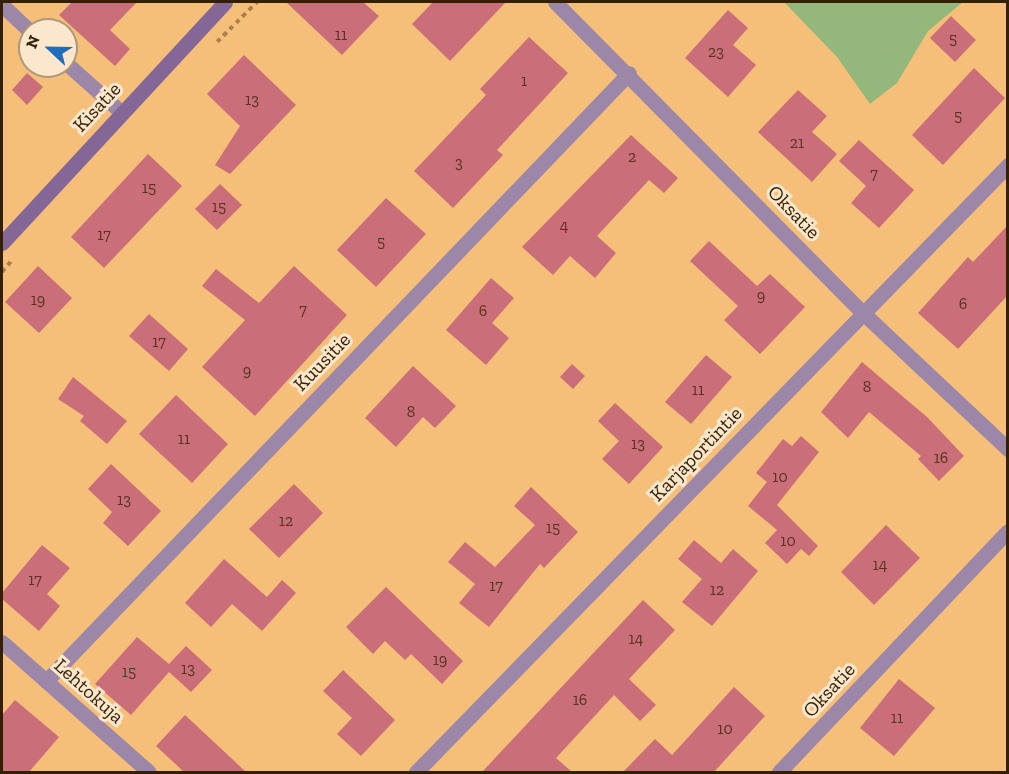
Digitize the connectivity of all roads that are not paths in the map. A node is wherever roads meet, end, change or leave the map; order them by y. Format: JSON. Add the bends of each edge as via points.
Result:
{"nodes":[{"id":1,"x":225,"y":2,"type":"edge"},
{"id":2,"x":555,"y":2,"type":"edge"},
{"id":3,"x":2,"y":5,"type":"edge"},
{"id":4,"x":18,"y":20,"type":"edge"},
{"id":5,"x":629,"y":73,"type":"junction"},
{"id":6,"x":78,"y":74,"type":"edge"},
{"id":7,"x":121,"y":112,"type":"junction"},
{"id":8,"x":1008,"y":165,"type":"edge"},
{"id":9,"x":2,"y":243,"type":"edge"},
{"id":10,"x":863,"y":313,"type":"junction"},
{"id":11,"x":1008,"y":449,"type":"edge"},
{"id":12,"x":1008,"y":531,"type":"edge"},
{"id":13,"x":2,"y":642,"type":"edge"},
{"id":14,"x":46,"y":681,"type":"junction"},
{"id":15,"x":149,"y":772,"type":"edge"},
{"id":16,"x":416,"y":772,"type":"edge"},
{"id":17,"x":779,"y":772,"type":"edge"}],
"edges":[{"from":1,"to":7,"type":"street","name":"Kisatie"},
{"from":2,"to":5,"type":"street","name":"Oksatie"},
{"from":3,"to":4,"type":"street"},
{"from":5,"to":10,"type":"street","name":"Oksatie"},
{"from":5,"to":14,"type":"street","name":"Kuusitie"},
{"from":6,"to":7,"type":"street"},
{"from":7,"to":9,"type":"street","name":"Kisatie"},
{"from":8,"to":10,"type":"street","name":"Karjaportintie"},
{"from":10,"to":11,"type":"street","name":"Oksatie"},
{"from":10,"to":16,"type":"street","name":"Karjaportintie"},
{"from":12,"to":17,"type":"street","name":"Oksatie"},
{"from":13,"to":14,"type":"street","name":"Lehtokuja"},
{"from":14,"to":15,"type":"street","name":"Lehtokuja"}]}
